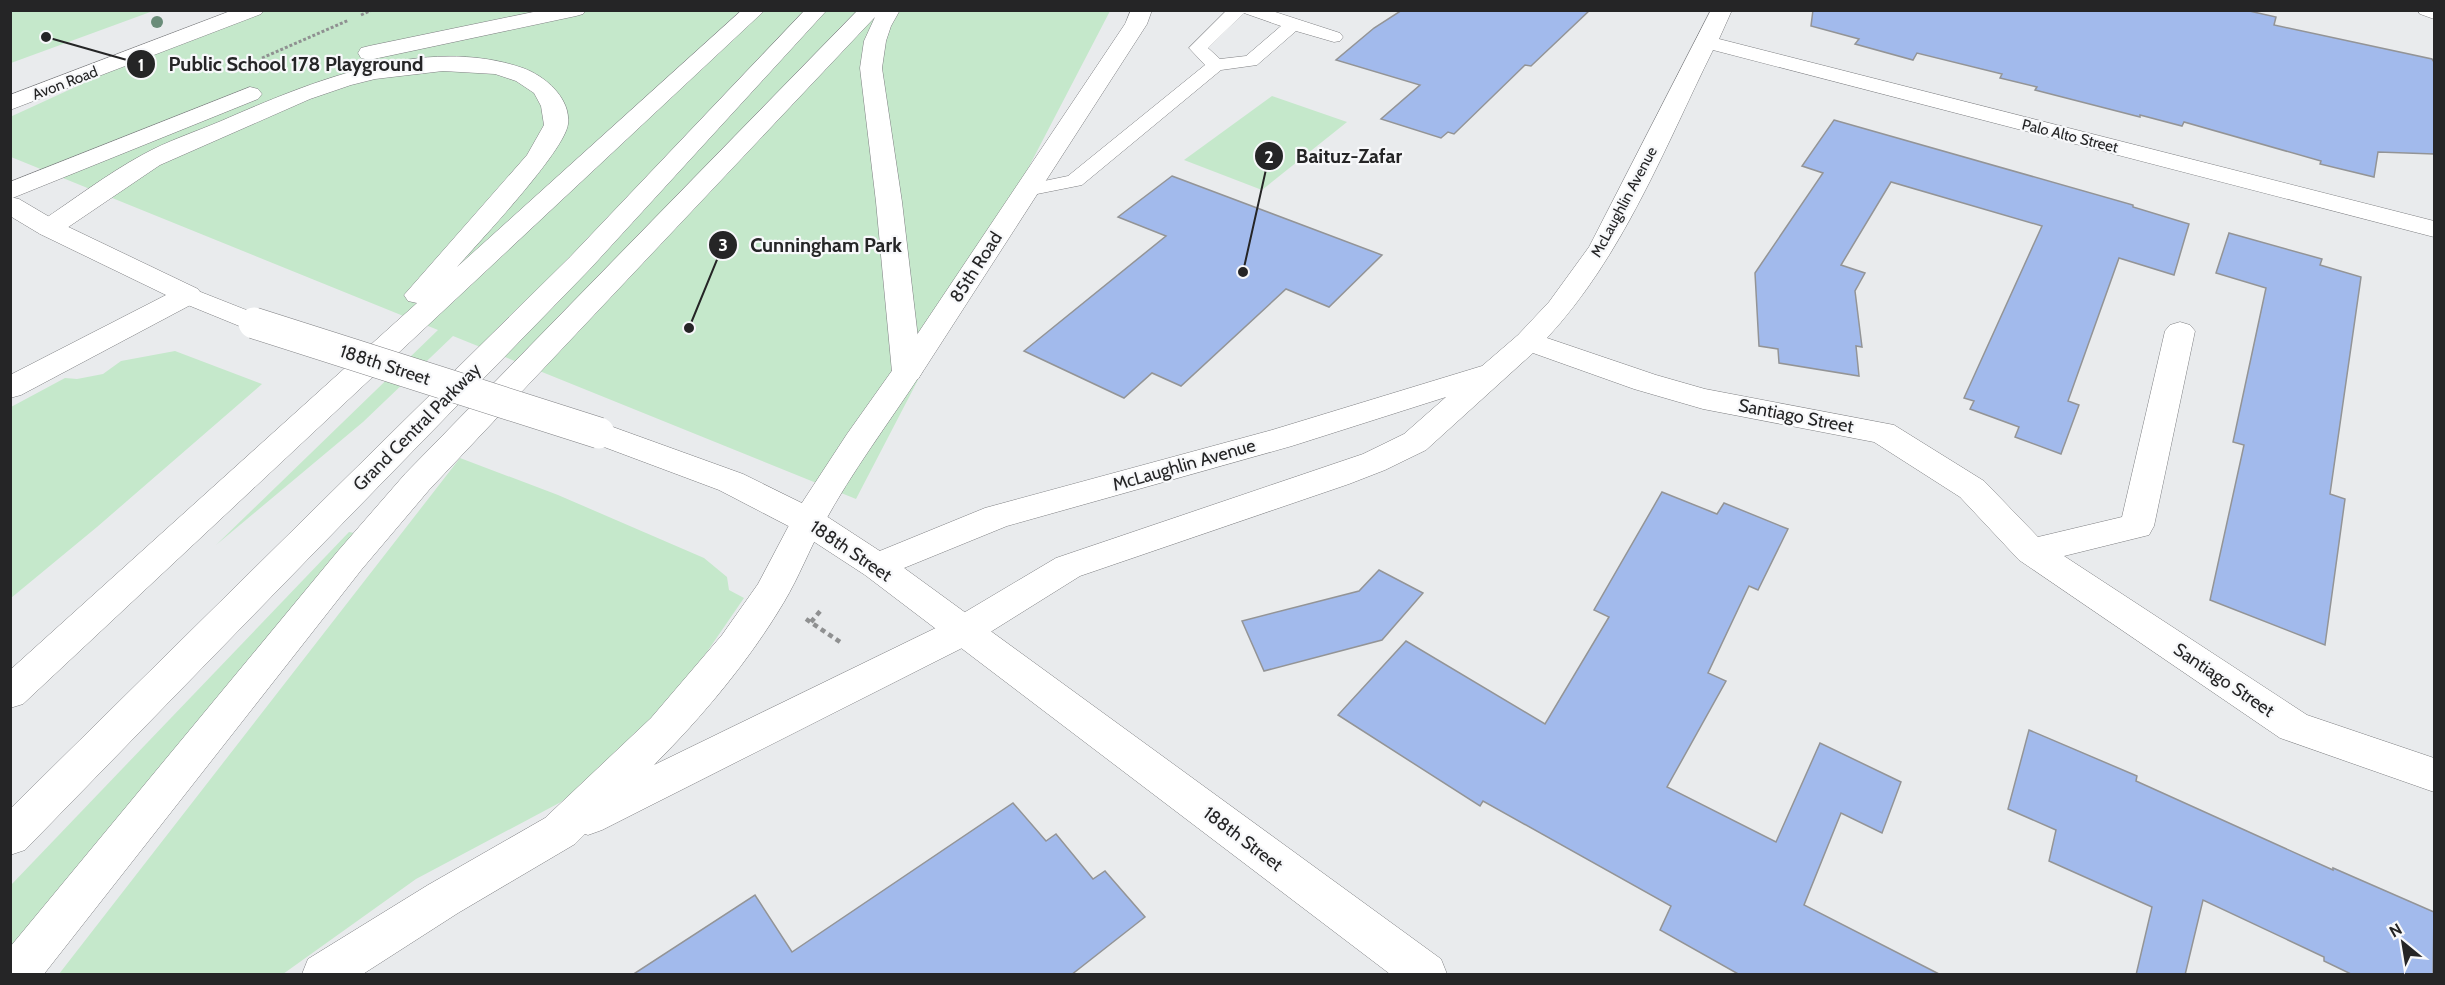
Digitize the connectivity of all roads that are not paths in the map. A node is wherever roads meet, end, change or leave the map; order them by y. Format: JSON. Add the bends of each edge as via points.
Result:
{"nodes":[{"id":1,"x":254,"y":10,"type":"edge"},
{"id":2,"x":576,"y":10,"type":"edge"},
{"id":3,"x":755,"y":10,"type":"edge"},
{"id":4,"x":817,"y":10,"type":"edge"},
{"id":5,"x":870,"y":10,"type":"edge"},
{"id":6,"x":890,"y":10,"type":"edge"},
{"id":7,"x":1142,"y":10,"type":"edge"},
{"id":8,"x":1237,"y":10,"type":"edge"},
{"id":9,"x":1250,"y":10,"type":"edge"},
{"id":10,"x":1722,"y":10,"type":"edge"},
{"id":11,"x":2427,"y":10,"type":"edge"},
{"id":12,"x":2434,"y":12,"type":"edge"},
{"id":13,"x":1293,"y":24,"type":"junction"},
{"id":14,"x":1334,"y":37,"type":"dead end"},
{"id":15,"x":1706,"y":42,"type":"junction"},
{"id":16,"x":1216,"y":65,"type":"junction"},
{"id":17,"x":10,"y":103,"type":"edge"},
{"id":18,"x":1027,"y":190,"type":"junction"},
{"id":19,"x":10,"y":191,"type":"edge"},
{"id":20,"x":10,"y":205,"type":"edge"},
{"id":21,"x":49,"y":228,"type":"junction"},
{"id":22,"x":2434,"y":229,"type":"edge"},
{"id":23,"x":188,"y":295,"type":"junction"},
{"id":24,"x":2180,"y":331,"type":"dead end"},
{"id":25,"x":1528,"y":341,"type":"junction"},
{"id":26,"x":907,"y":372,"type":"junction"},
{"id":27,"x":1494,"y":372,"type":"junction"},
{"id":28,"x":10,"y":388,"type":"edge"},
{"id":29,"x":304,"y":425,"type":"junction"},
{"id":30,"x":808,"y":521,"type":"junction"},
{"id":31,"x":2031,"y":551,"type":"junction"},
{"id":32,"x":877,"y":566,"type":"junction"},
{"id":33,"x":963,"y":632,"type":"junction"},
{"id":34,"x":10,"y":693,"type":"edge"},
{"id":35,"x":2434,"y":775,"type":"edge"},
{"id":36,"x":560,"y":831,"type":"junction"},
{"id":37,"x":10,"y":837,"type":"edge"},
{"id":38,"x":17,"y":975,"type":"edge"},
{"id":39,"x":324,"y":975,"type":"edge"},
{"id":40,"x":1425,"y":975,"type":"edge"}],
"edges":[{"from":1,"to":17,"type":"main road","name":"Avon Road"},
{"from":2,"to":19,"type":"main road","via":[[379,51],[297,75]]},
{"from":3,"to":29,"type":"main road"},
{"from":4,"to":37,"type":"main road","name":"Grand Central Parkway","via":[[580,263]]},
{"from":5,"to":38,"type":"main road","via":[[417,482]]},
{"from":6,"to":26,"type":"main road","via":[[878,33],[871,68]]},
{"from":7,"to":18,"type":"main road","name":"85th Road"},
{"from":8,"to":16,"type":"lane","via":[[1198,48]]},
{"from":9,"to":13,"type":"lane"},
{"from":10,"to":15,"type":"main road","name":"McLaughlin Avenue"},
{"from":11,"to":12,"type":"main road"},
{"from":13,"to":14,"type":"lane"},
{"from":13,"to":16,"type":"lane","via":[[1251,61]]},
{"from":15,"to":22,"type":"main road","name":"Palo Alto Street"},
{"from":15,"to":25,"type":"main road","name":"McLaughlin Avenue","via":[[1602,248],[1559,308]]},
{"from":16,"to":18,"type":"lane","via":[[1075,181]]},
{"from":18,"to":26,"type":"main road","name":"85th Road"},
{"from":20,"to":21,"type":"main road"},
{"from":21,"to":23,"type":"main road"},
{"from":21,"to":29,"type":"main road","via":[[151,160],[343,80],[411,67],[471,63],[498,66],[543,89],[553,106],[556,125],[538,158]]},
{"from":23,"to":28,"type":"main road"},
{"from":23,"to":30,"type":"main road","name":"188th Street","bridge":true,"via":[[254,323],[598,433],[731,482]]},
{"from":24,"to":31,"type":"main road","via":[[2137,526]]},
{"from":25,"to":27,"type":"main road","name":"McLaughlin Avenue"},
{"from":25,"to":31,"type":"main road","name":"Santiago Street","via":[[1702,399],[1883,433],[1972,489]]},
{"from":26,"to":30,"type":"main road","name":"85th Road"},
{"from":27,"to":32,"type":"main road","name":"McLaughlin Avenue","via":[[1292,435],[997,517]]},
{"from":27,"to":33,"type":"main road","name":"McLaughlin Avenue","via":[[1415,442],[1288,493],[1068,567]]},
{"from":29,"to":34,"type":"main road"},
{"from":30,"to":32,"type":"main road","name":"188th Street"},
{"from":30,"to":36,"type":"main road","via":[[771,593],[707,680],[665,729]]},
{"from":31,"to":35,"type":"main road","name":"Santiago Street","via":[[2294,728]]},
{"from":32,"to":33,"type":"main road","name":"188th Street"},
{"from":33,"to":36,"type":"main road","name":"McLaughlin Avenue"},
{"from":33,"to":40,"type":"main road","name":"188th Street"},
{"from":36,"to":39,"type":"main road"}]}
